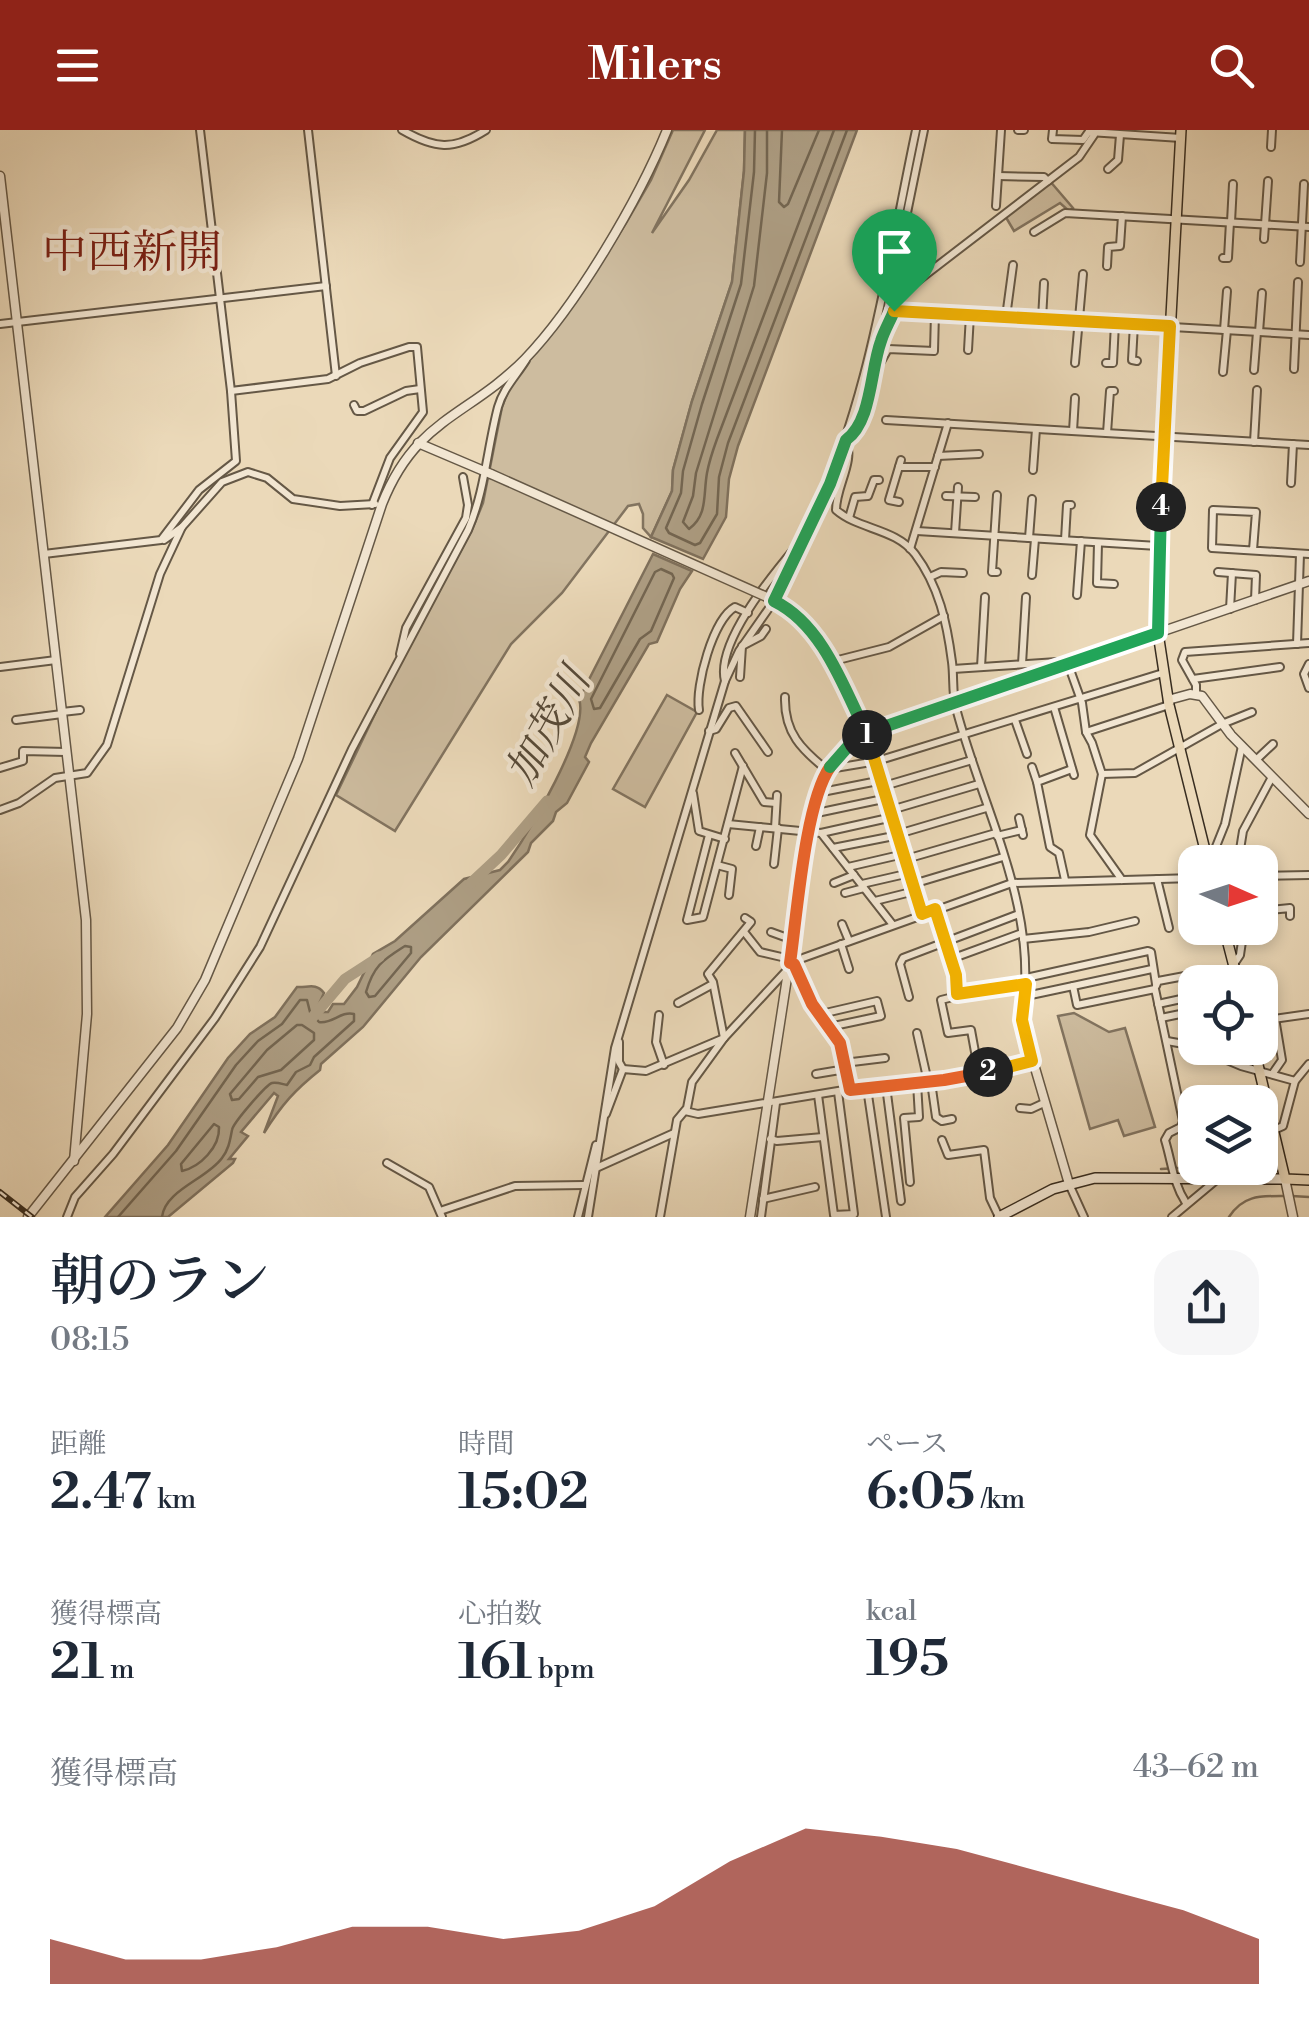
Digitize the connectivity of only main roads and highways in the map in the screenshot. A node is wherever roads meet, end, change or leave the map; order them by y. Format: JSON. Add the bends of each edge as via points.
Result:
{"nodes":[{"id":1,"x":1181,"y":134,"type":"edge"},
{"id":2,"x":1204,"y":845,"type":"edge"},
{"id":3,"x":1259,"y":1065,"type":"edge"},
{"id":4,"x":1285,"y":1178,"type":"junction"},
{"id":5,"x":1309,"y":1180,"type":"edge"},
{"id":6,"x":999,"y":1217,"type":"edge"}],
"edges":[{"from":1,"to":2,"type":"main road","via":[[1158,633]]},
{"from":3,"to":4,"type":"main road"},
{"from":4,"to":5,"type":"main road"},
{"from":4,"to":6,"type":"main road","via":[[1108,1177],[1068,1184]]}]}
